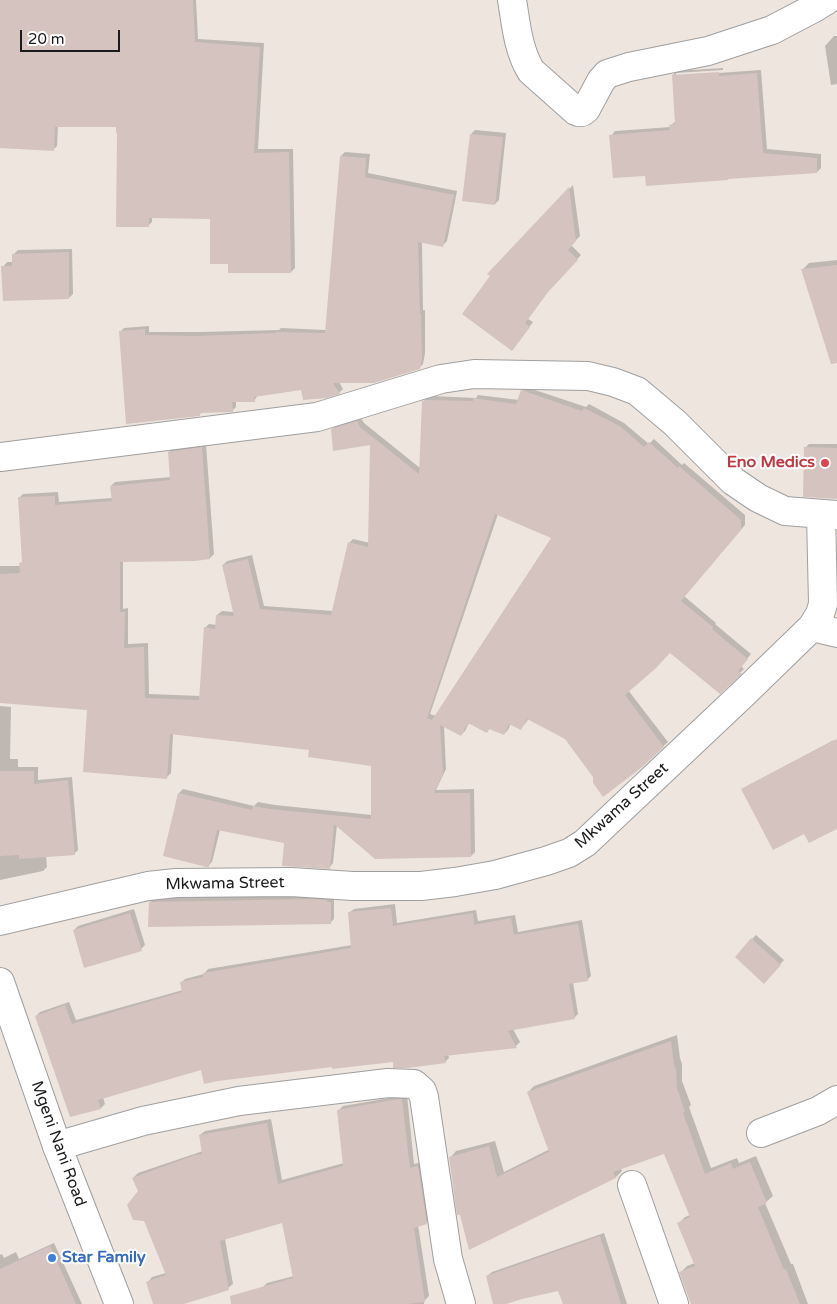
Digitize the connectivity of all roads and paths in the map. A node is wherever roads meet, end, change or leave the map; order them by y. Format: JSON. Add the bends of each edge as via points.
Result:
{"nodes":[{"id":1,"x":512,"y":0,"type":"edge"},
{"id":2,"x":826,"y":0,"type":"edge"},
{"id":3,"x":0,"y":457,"type":"edge"},
{"id":4,"x":829,"y":514,"type":"edge"},
{"id":5,"x":824,"y":630,"type":"edge"},
{"id":6,"x":0,"y":921,"type":"edge"},
{"id":7,"x":0,"y":983,"type":"edge"},
{"id":8,"x":837,"y":1100,"type":"edge"},
{"id":9,"x":762,"y":1133,"type":"dead end"},
{"id":10,"x":57,"y":1146,"type":"junction"},
{"id":11,"x":632,"y":1185,"type":"dead end"},
{"id":12,"x":119,"y":1304,"type":"edge"},
{"id":13,"x":461,"y":1304,"type":"edge"},
{"id":14,"x":674,"y":1304,"type":"edge"}],
"edges":[{"from":1,"to":2,"type":"street","via":[[526,63],[578,112],[586,109],[607,74],[708,51],[763,33]]},
{"from":3,"to":4,"type":"street","via":[[317,417],[441,379],[474,374],[588,376],[637,391],[733,481],[758,498],[785,511]]},
{"from":4,"to":5,"type":"street","name":"Mkwama Street","via":[[820,614]]},
{"from":5,"to":6,"type":"street","name":"Mkwama Street","via":[[744,693],[585,844],[569,853],[495,875],[421,886],[282,882],[148,886]]},
{"from":7,"to":10,"type":"street","name":"Mgeni Nani Road"},
{"from":8,"to":9,"type":"street"},
{"from":10,"to":12,"type":"street","name":"Mgeni Nani Road"},
{"from":10,"to":13,"type":"street","via":[[143,1121],[239,1101],[388,1083],[414,1084],[424,1097],[448,1259]]},
{"from":11,"to":14,"type":"street"}]}
